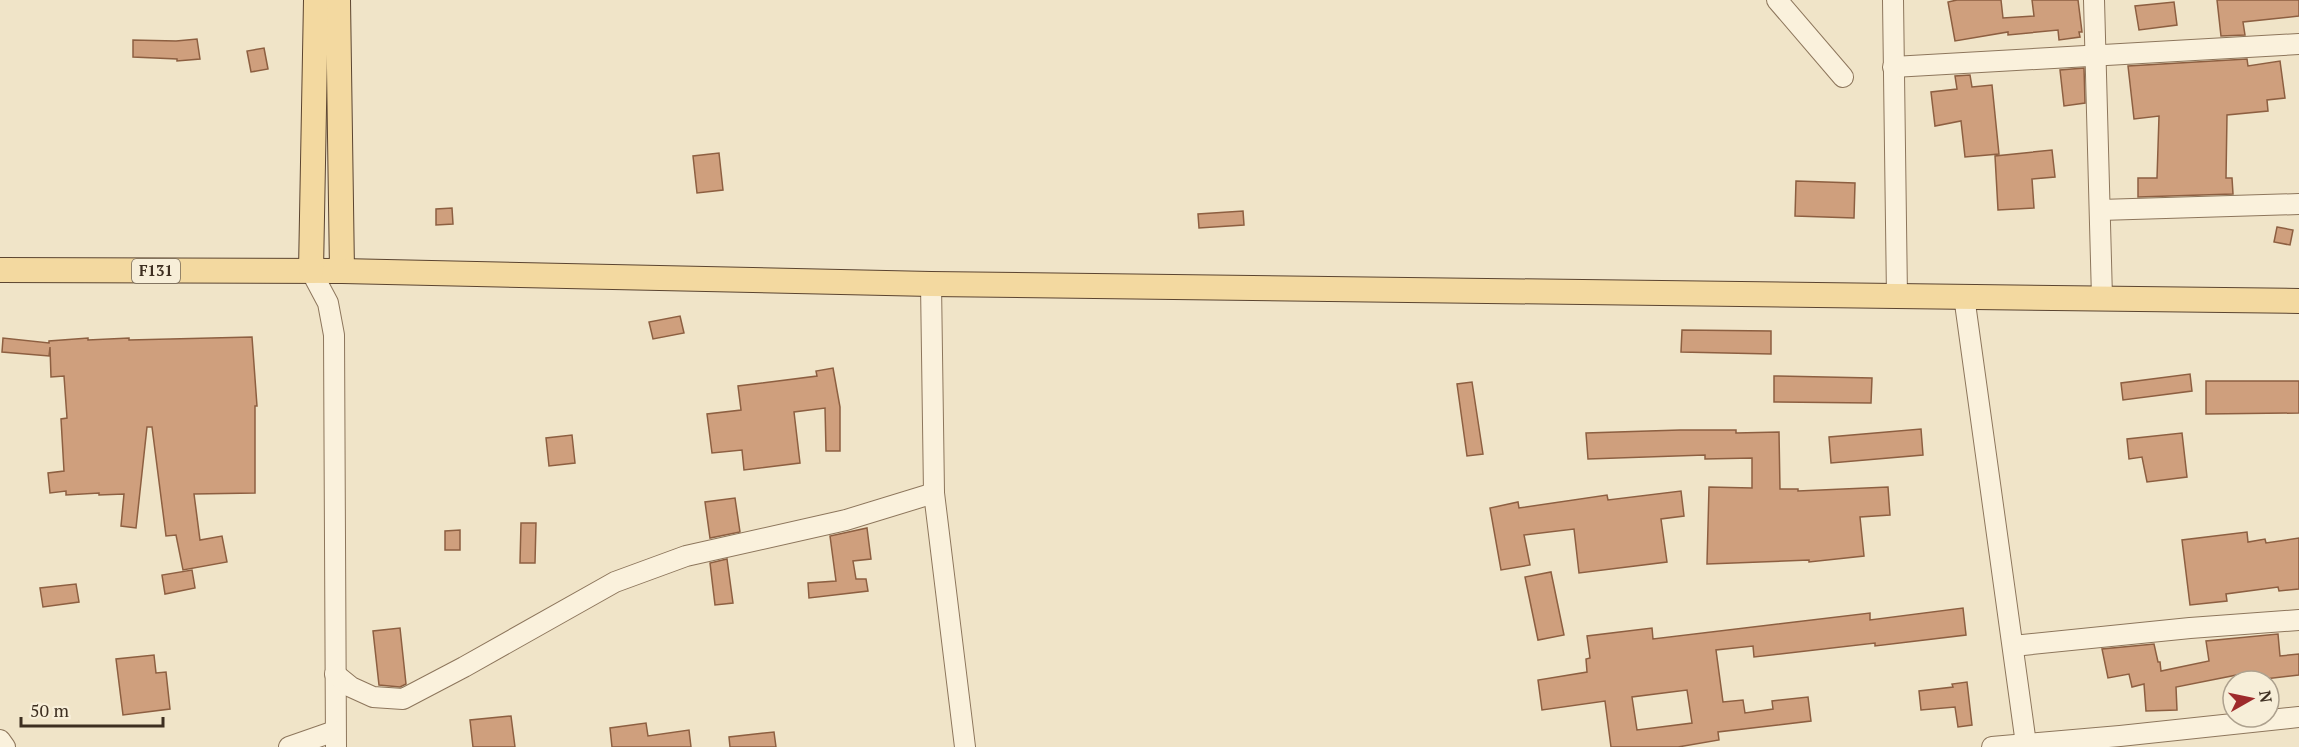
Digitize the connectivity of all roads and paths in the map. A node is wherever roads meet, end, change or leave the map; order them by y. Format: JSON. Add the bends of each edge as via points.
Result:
{"nodes":[{"id":1,"x":316,"y":0,"type":"edge"},
{"id":2,"x":338,"y":0,"type":"edge"},
{"id":3,"x":1777,"y":0,"type":"edge"},
{"id":4,"x":1893,"y":0,"type":"edge"},
{"id":5,"x":2094,"y":0,"type":"edge"},
{"id":6,"x":2299,"y":44,"type":"edge"},
{"id":7,"x":2096,"y":57,"type":"junction"},
{"id":8,"x":1893,"y":68,"type":"junction"},
{"id":9,"x":1843,"y":77,"type":"dead end"},
{"id":10,"x":2299,"y":204,"type":"edge"},
{"id":11,"x":2100,"y":210,"type":"junction"},
{"id":12,"x":0,"y":270,"type":"edge"},
{"id":13,"x":311,"y":271,"type":"junction"},
{"id":14,"x":342,"y":271,"type":"junction"},
{"id":15,"x":931,"y":284,"type":"junction"},
{"id":16,"x":1964,"y":296,"type":"junction"},
{"id":17,"x":1897,"y":297,"type":"junction"},
{"id":18,"x":2102,"y":298,"type":"junction"},
{"id":19,"x":2299,"y":301,"type":"edge"},
{"id":20,"x":934,"y":493,"type":"junction"},
{"id":21,"x":2299,"y":620,"type":"edge"},
{"id":22,"x":2013,"y":646,"type":"junction"},
{"id":23,"x":335,"y":674,"type":"junction"},
{"id":24,"x":2299,"y":717,"type":"edge"},
{"id":25,"x":335,"y":739,"type":"edge"},
{"id":26,"x":0,"y":740,"type":"edge"},
{"id":27,"x":2026,"y":744,"type":"junction"},
{"id":28,"x":5,"y":747,"type":"edge"},
{"id":29,"x":289,"y":747,"type":"edge"},
{"id":30,"x":965,"y":747,"type":"edge"},
{"id":31,"x":1992,"y":747,"type":"edge"}],
"edges":[{"from":1,"to":13,"type":"main road"},
{"from":2,"to":14,"type":"main road"},
{"from":3,"to":9,"type":"street"},
{"from":4,"to":8,"type":"street"},
{"from":5,"to":7,"type":"street"},
{"from":6,"to":7,"type":"street"},
{"from":7,"to":8,"type":"street"},
{"from":7,"to":11,"type":"street"},
{"from":8,"to":17,"type":"street"},
{"from":10,"to":11,"type":"street"},
{"from":11,"to":18,"type":"street"},
{"from":12,"to":13,"type":"main road","number":"F131"},
{"from":13,"to":14,"type":"main road"},
{"from":13,"to":23,"type":"street","via":[[328,303],[334,335]]},
{"from":14,"to":15,"type":"main road"},
{"from":15,"to":17,"type":"main road"},
{"from":15,"to":20,"type":"street"},
{"from":16,"to":17,"type":"main road"},
{"from":16,"to":18,"type":"main road"},
{"from":16,"to":22,"type":"street"},
{"from":18,"to":19,"type":"main road"},
{"from":20,"to":23,"type":"street","via":[[846,520],[686,556],[615,582],[403,699],[373,697]]},
{"from":20,"to":30,"type":"street"},
{"from":21,"to":22,"type":"street"},
{"from":22,"to":27,"type":"street"},
{"from":23,"to":25,"type":"street"},
{"from":24,"to":27,"type":"street"},
{"from":25,"to":29,"type":"street"},
{"from":26,"to":28,"type":"street"},
{"from":27,"to":31,"type":"street"}]}
